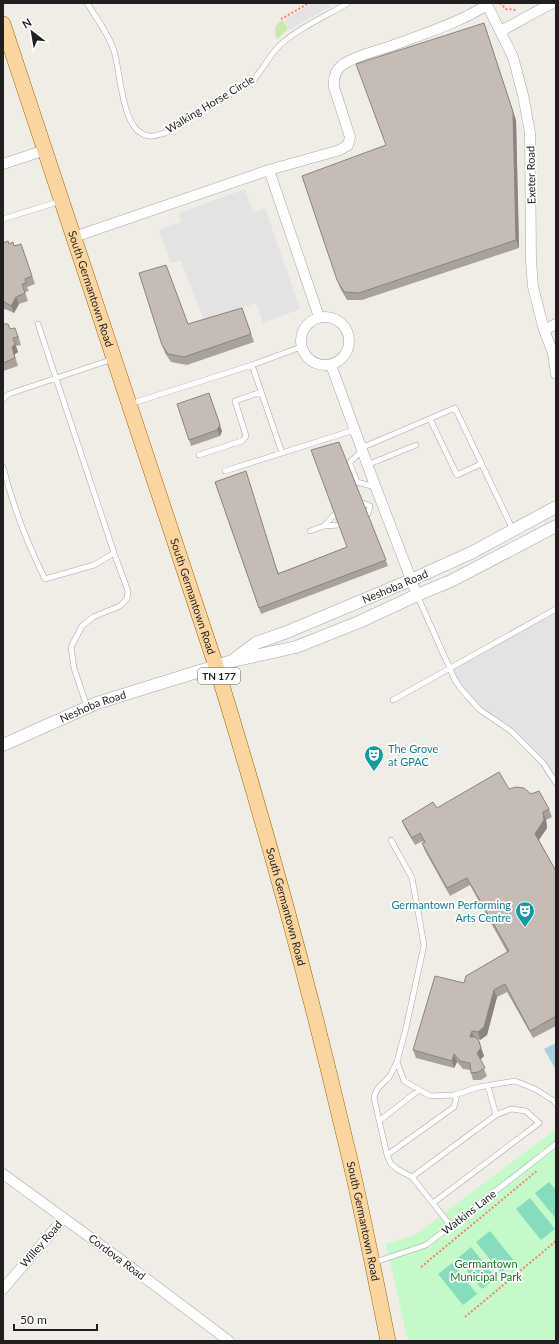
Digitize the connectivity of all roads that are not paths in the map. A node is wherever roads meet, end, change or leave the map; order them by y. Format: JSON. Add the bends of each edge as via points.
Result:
{"nodes":[{"id":1,"x":87,"y":3,"type":"edge"},
{"id":2,"x":348,"y":3,"type":"edge"},
{"id":3,"x":552,"y":3,"type":"edge"},
{"id":4,"x":487,"y":4,"type":"edge"},
{"id":5,"x":3,"y":24,"type":"edge"},
{"id":6,"x":501,"y":31,"type":"junction"},
{"id":7,"x":45,"y":150,"type":"junction"},
{"id":8,"x":3,"y":164,"type":"edge"},
{"id":9,"x":269,"y":170,"type":"junction"},
{"id":10,"x":62,"y":201,"type":"junction"},
{"id":11,"x":3,"y":219,"type":"edge"},
{"id":12,"x":74,"y":237,"type":"junction"},
{"id":13,"x":319,"y":318,"type":"junction"},
{"id":14,"x":38,"y":324,"type":"dead end"},
{"id":15,"x":556,"y":324,"type":"edge"},
{"id":16,"x":544,"y":330,"type":"junction"},
{"id":17,"x":301,"y":347,"type":"junction"},
{"id":18,"x":554,"y":355,"type":"edge"},
{"id":19,"x":114,"y":358,"type":"junction"},
{"id":20,"x":252,"y":365,"type":"junction"},
{"id":21,"x":331,"y":365,"type":"junction"},
{"id":22,"x":556,"y":374,"type":"edge"},
{"id":23,"x":55,"y":378,"type":"junction"},
{"id":24,"x":261,"y":392,"type":"junction"},
{"id":25,"x":3,"y":399,"type":"edge"},
{"id":26,"x":129,"y":404,"type":"junction"},
{"id":27,"x":430,"y":419,"type":"junction"},
{"id":28,"x":354,"y":430,"type":"junction"},
{"id":29,"x":416,"y":445,"type":"dead end"},
{"id":30,"x":362,"y":450,"type":"junction"},
{"id":31,"x":282,"y":453,"type":"junction"},
{"id":32,"x":199,"y":455,"type":"dead end"},
{"id":33,"x":482,"y":464,"type":"junction"},
{"id":34,"x":367,"y":465,"type":"junction"},
{"id":35,"x":3,"y":467,"type":"edge"},
{"id":36,"x":225,"y":471,"type":"dead end"},
{"id":37,"x":375,"y":487,"type":"junction"},
{"id":38,"x":381,"y":502,"type":"junction"},
{"id":39,"x":363,"y":503,"type":"edge"},
{"id":40,"x":370,"y":506,"type":"junction"},
{"id":41,"x":556,"y":507,"type":"edge"},
{"id":42,"x":335,"y":514,"type":"edge"},
{"id":43,"x":368,"y":514,"type":"edge"},
{"id":44,"x":339,"y":525,"type":"edge"},
{"id":45,"x":324,"y":526,"type":"junction"},
{"id":46,"x":556,"y":526,"type":"edge"},
{"id":47,"x":512,"y":530,"type":"junction"},
{"id":48,"x":310,"y":531,"type":"dead end"},
{"id":49,"x":114,"y":553,"type":"junction"},
{"id":50,"x":411,"y":580,"type":"junction"},
{"id":51,"x":416,"y":595,"type":"junction"},
{"id":52,"x":556,"y":609,"type":"edge"},
{"id":53,"x":232,"y":661,"type":"junction"},
{"id":54,"x":216,"y":666,"type":"junction"},
{"id":55,"x":450,"y":668,"type":"junction"},
{"id":56,"x":394,"y":700,"type":"dead end"},
{"id":57,"x":88,"y":708,"type":"junction"},
{"id":58,"x":3,"y":745,"type":"edge"},
{"id":59,"x":556,"y":782,"type":"edge"},
{"id":60,"x":391,"y":840,"type":"dead end"},
{"id":61,"x":396,"y":1062,"type":"junction"},
{"id":62,"x":488,"y":1086,"type":"junction"},
{"id":63,"x":419,"y":1090,"type":"junction"},
{"id":64,"x":457,"y":1094,"type":"junction"},
{"id":65,"x":556,"y":1104,"type":"edge"},
{"id":66,"x":496,"y":1115,"type":"junction"},
{"id":67,"x":379,"y":1121,"type":"junction"},
{"id":68,"x":556,"y":1144,"type":"edge"},
{"id":69,"x":387,"y":1155,"type":"junction"},
{"id":70,"x":3,"y":1174,"type":"edge"},
{"id":71,"x":412,"y":1177,"type":"junction"},
{"id":72,"x":432,"y":1203,"type":"junction"},
{"id":73,"x":64,"y":1218,"type":"junction"},
{"id":74,"x":451,"y":1226,"type":"junction"},
{"id":75,"x":372,"y":1263,"type":"junction"},
{"id":76,"x":3,"y":1289,"type":"edge"},
{"id":77,"x":229,"y":1341,"type":"edge"},
{"id":78,"x":388,"y":1341,"type":"edge"}],
"edges":[{"from":1,"to":2,"type":"lane","name":"Walking Horse Circle","via":[[114,51],[130,121],[142,134],[150,136],[165,133],[253,80],[288,38]]},
{"from":3,"to":6,"type":"street"},
{"from":4,"to":6,"type":"street","name":"Exeter Road"},
{"from":4,"to":9,"type":"street","via":[[444,27],[341,66],[333,80],[350,137],[348,145],[340,150]]},
{"from":5,"to":7,"type":"main road","name":"South Germantown Road","number":"TN 177"},
{"from":6,"to":16,"type":"street","name":"Exeter Road","via":[[518,74],[530,133],[532,261],[534,287]]},
{"from":7,"to":8,"type":"street"},
{"from":7,"to":10,"type":"main road","name":"South Germantown Road","number":"TN 177"},
{"from":9,"to":12,"type":"street"},
{"from":9,"to":13,"type":"street"},
{"from":10,"to":11,"type":"lane"},
{"from":10,"to":12,"type":"main road","name":"South Germantown Road","number":"TN 177"},
{"from":12,"to":19,"type":"main road","name":"South Germantown Road","number":"TN 177"},
{"from":13,"to":17,"type":"street","via":[[312,320],[302,332]]},
{"from":13,"to":21,"type":"street","via":[[326,317],[339,322],[348,333],[348,349],[338,362]]},
{"from":14,"to":23,"type":"lane"},
{"from":15,"to":16,"type":"street"},
{"from":16,"to":18,"type":"street","name":"Exeter Road"},
{"from":17,"to":20,"type":"lane"},
{"from":17,"to":21,"type":"street","via":[[309,360],[323,366]]},
{"from":18,"to":22,"type":"street","name":"Exeter Road"},
{"from":19,"to":23,"type":"lane"},
{"from":19,"to":26,"type":"main road","name":"South Germantown Road","number":"TN 177"},
{"from":20,"to":24,"type":"lane"},
{"from":20,"to":26,"type":"lane"},
{"from":21,"to":28,"type":"street"},
{"from":23,"to":25,"type":"lane","via":[[10,394]]},
{"from":23,"to":49,"type":"lane"},
{"from":24,"to":31,"type":"lane"},
{"from":24,"to":32,"type":"lane","via":[[234,401],[246,436],[242,441]]},
{"from":26,"to":54,"type":"main road","name":"South Germantown Road","number":"TN 177"},
{"from":27,"to":30,"type":"lane"},
{"from":27,"to":33,"type":"lane","via":[[455,408]]},
{"from":27,"to":33,"type":"lane","via":[[457,475]]},
{"from":28,"to":30,"type":"street"},
{"from":28,"to":31,"type":"lane"},
{"from":29,"to":34,"type":"lane"},
{"from":30,"to":34,"type":"street"},
{"from":30,"to":37,"type":"lane","via":[[350,464],[357,482]]},
{"from":31,"to":36,"type":"lane"},
{"from":33,"to":47,"type":"lane"},
{"from":34,"to":37,"type":"street"},
{"from":35,"to":49,"type":"lane","via":[[9,491],[45,580],[94,565]]},
{"from":37,"to":38,"type":"street"},
{"from":38,"to":40,"type":"lane"},
{"from":38,"to":50,"type":"street"},
{"from":39,"to":40,"type":"lane"},
{"from":40,"to":43,"type":"lane"},
{"from":41,"to":47,"type":"street","name":"Neshoba Road"},
{"from":42,"to":45,"type":"lane"},
{"from":44,"to":45,"type":"lane"},
{"from":45,"to":48,"type":"lane"},
{"from":46,"to":51,"type":"street","name":"Neshoba Road","via":[[451,581]]},
{"from":47,"to":50,"type":"street","name":"Neshoba Road"},
{"from":49,"to":57,"type":"lane","via":[[128,591],[127,599],[120,606],[93,617],[82,626],[71,647],[74,668]]},
{"from":50,"to":51,"type":"street"},
{"from":50,"to":53,"type":"street","name":"Neshoba Road","via":[[256,643]]},
{"from":51,"to":53,"type":"street","name":"Neshoba Road","via":[[359,622],[296,647]]},
{"from":51,"to":55,"type":"lane"},
{"from":52,"to":55,"type":"lane"},
{"from":53,"to":54,"type":"street","name":"Neshoba Road"},
{"from":54,"to":57,"type":"street","name":"Neshoba Road"},
{"from":54,"to":75,"type":"main road","name":"South Germantown Road","number":"TN 177","via":[[244,754],[312,1005],[345,1136]]},
{"from":55,"to":56,"type":"lane"},
{"from":55,"to":59,"type":"lane","via":[[461,689],[480,710],[511,731],[542,762]]},
{"from":57,"to":58,"type":"street","name":"Neshoba Road"},
{"from":60,"to":61,"type":"lane","via":[[412,878],[424,945]]},
{"from":61,"to":63,"type":"lane","via":[[404,1081]]},
{"from":61,"to":67,"type":"lane","via":[[390,1076],[375,1092]]},
{"from":62,"to":64,"type":"lane"},
{"from":62,"to":65,"type":"lane","via":[[515,1081],[535,1089]]},
{"from":62,"to":66,"type":"lane"},
{"from":63,"to":64,"type":"lane","via":[[430,1096]]},
{"from":63,"to":67,"type":"lane"},
{"from":64,"to":69,"type":"lane","via":[[454,1107]]},
{"from":66,"to":71,"type":"lane"},
{"from":66,"to":72,"type":"lane","via":[[512,1109],[519,1110],[526,1112],[539,1123]]},
{"from":67,"to":69,"type":"lane"},
{"from":68,"to":74,"type":"lane","name":"Watkins Lane"},
{"from":69,"to":71,"type":"lane","via":[[391,1164]]},
{"from":70,"to":73,"type":"street","name":"Cordova Road"},
{"from":71,"to":72,"type":"lane"},
{"from":72,"to":74,"type":"lane"},
{"from":73,"to":76,"type":"street","name":"Willey Road"},
{"from":73,"to":77,"type":"street","name":"Cordova Road"},
{"from":74,"to":75,"type":"lane","name":"Watkins Lane","via":[[426,1245]]},
{"from":75,"to":78,"type":"main road","name":"South Germantown Road","number":"TN 177"}]}
